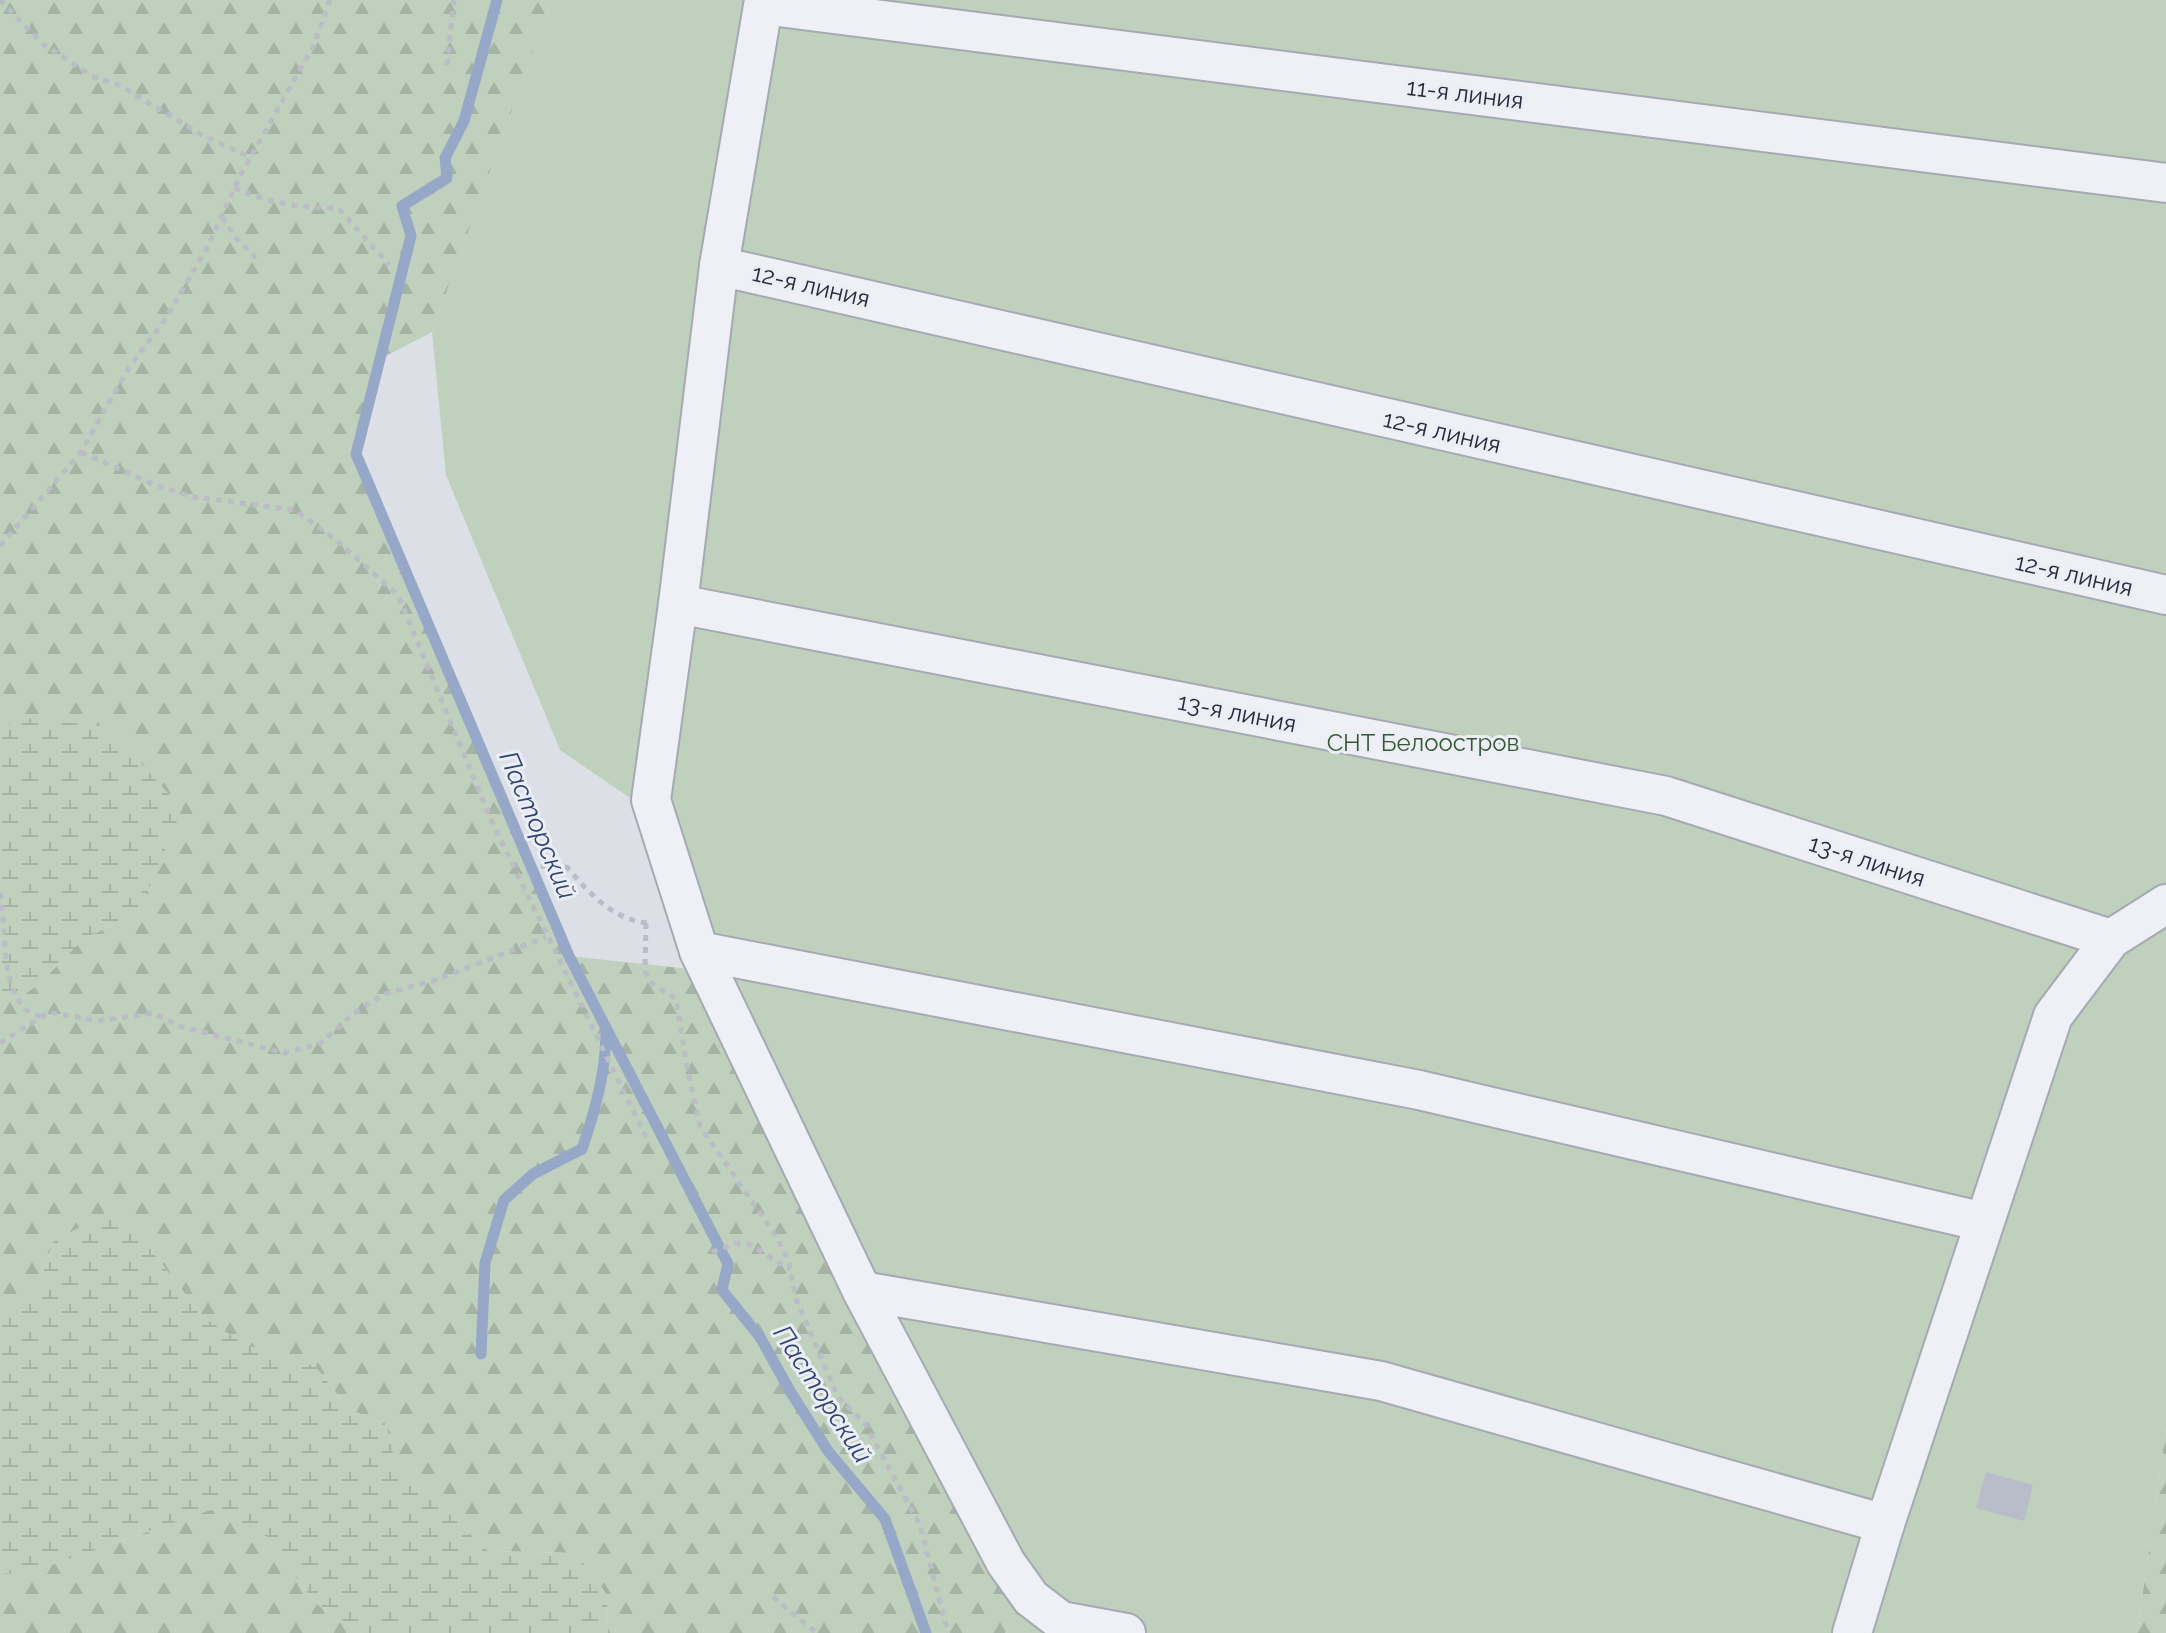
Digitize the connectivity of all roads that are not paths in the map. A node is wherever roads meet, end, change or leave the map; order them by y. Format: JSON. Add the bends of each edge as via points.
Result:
{"nodes":[{"id":1,"x":764,"y":2,"type":"edge"},
{"id":2,"x":2166,"y":183,"type":"edge"},
{"id":3,"x":719,"y":266,"type":"junction"},
{"id":4,"x":2166,"y":595,"type":"edge"},
{"id":5,"x":678,"y":604,"type":"junction"},
{"id":6,"x":2166,"y":904,"type":"edge"},
{"id":7,"x":2111,"y":939,"type":"junction"},
{"id":8,"x":699,"y":951,"type":"junction"},
{"id":9,"x":1984,"y":1222,"type":"junction"},
{"id":10,"x":862,"y":1291,"type":"junction"},
{"id":11,"x":1885,"y":1524,"type":"junction"},
{"id":12,"x":1065,"y":1627,"type":"edge"},
{"id":13,"x":1126,"y":1633,"type":"edge"},
{"id":14,"x":1852,"y":1633,"type":"edge"}],
"edges":[{"from":1,"to":2,"type":"street","name":"11-я линия"},
{"from":1,"to":3,"type":"street"},
{"from":3,"to":4,"type":"street","name":"12-я линия"},
{"from":3,"to":5,"type":"street"},
{"from":5,"to":7,"type":"street","name":"13-я линия","via":[[1666,796]]},
{"from":5,"to":8,"type":"street","via":[[651,800]]},
{"from":6,"to":7,"type":"street"},
{"from":7,"to":9,"type":"street","via":[[2053,1016]]},
{"from":8,"to":9,"type":"street","via":[[1419,1090]]},
{"from":8,"to":10,"type":"street"},
{"from":9,"to":11,"type":"street"},
{"from":10,"to":11,"type":"street","via":[[1381,1381]]},
{"from":10,"to":12,"type":"street","via":[[1006,1563],[1031,1598]]},
{"from":11,"to":14,"type":"street"},
{"from":12,"to":13,"type":"street"}]}
